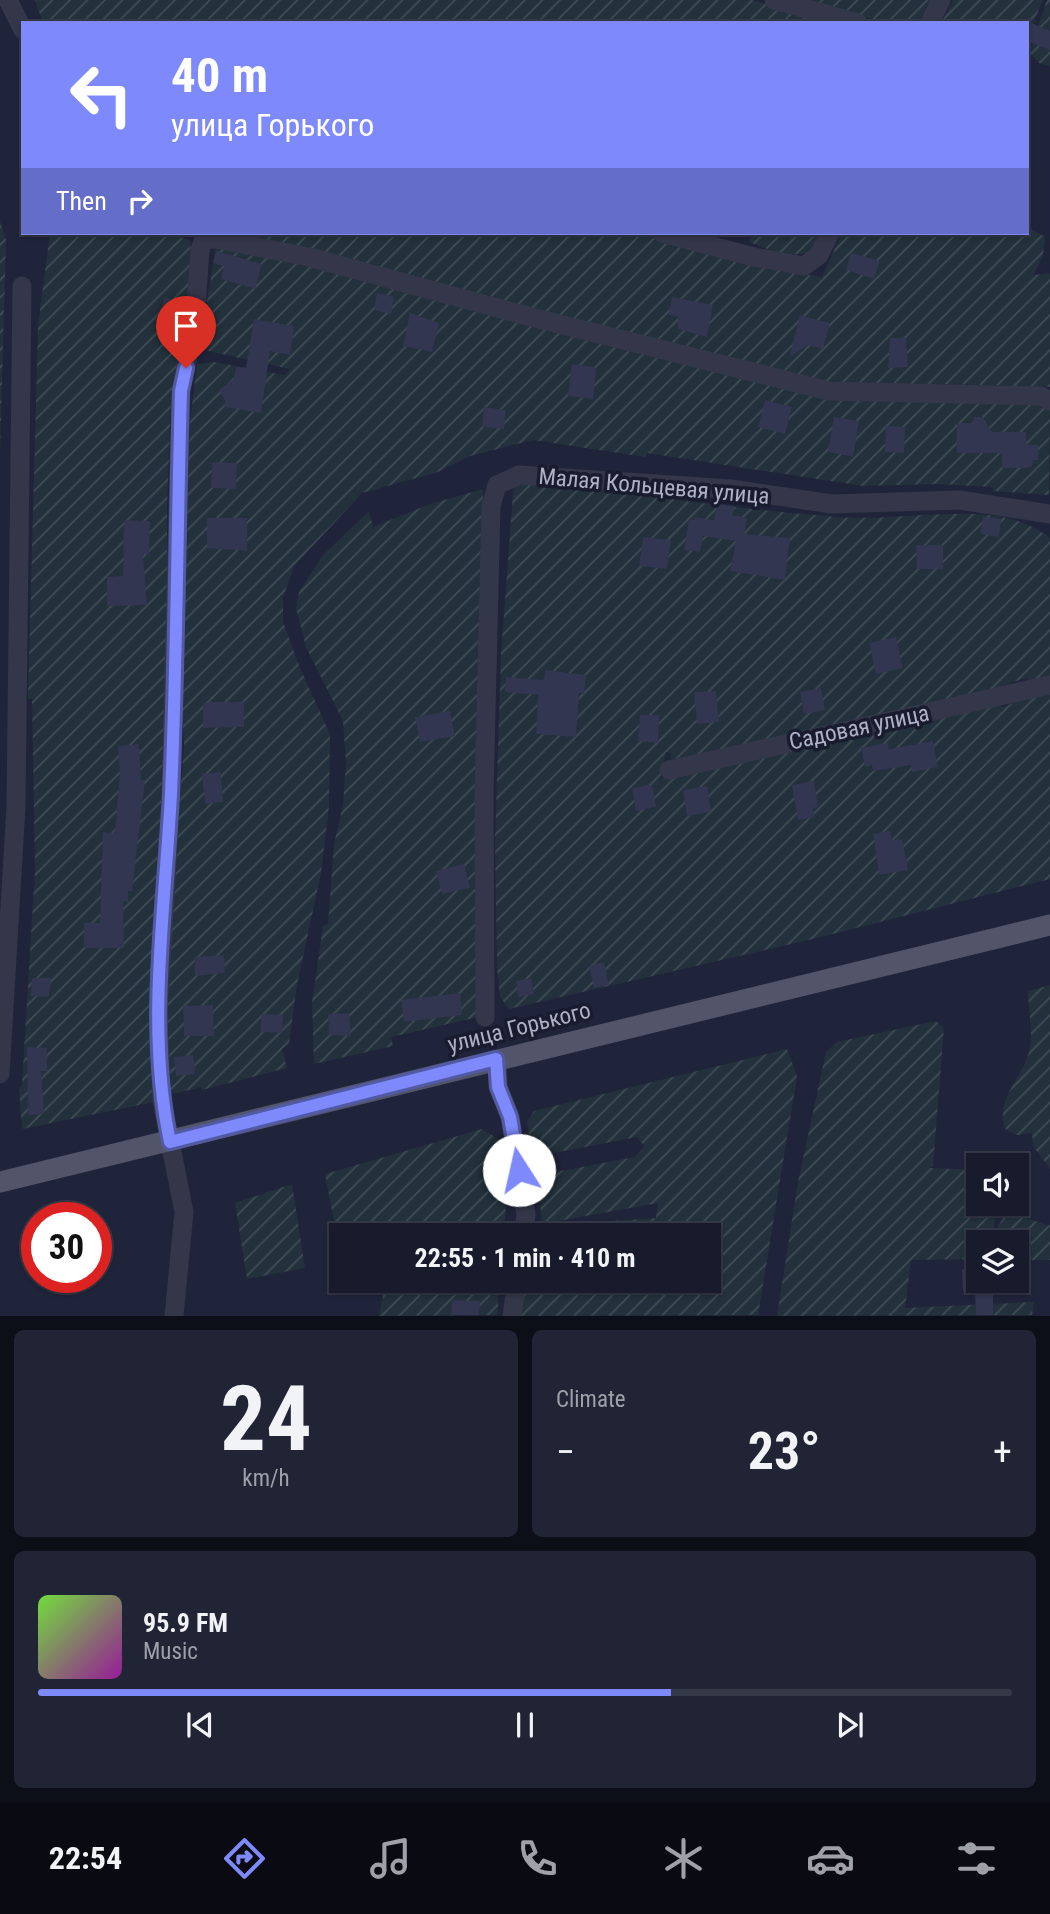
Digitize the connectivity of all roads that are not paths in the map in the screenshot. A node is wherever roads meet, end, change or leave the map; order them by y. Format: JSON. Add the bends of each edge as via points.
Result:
{"nodes":[{"id":1,"x":8,"y":0,"type":"edge"},
{"id":2,"x":774,"y":0,"type":"edge"},
{"id":3,"x":941,"y":0,"type":"edge"},
{"id":4,"x":851,"y":21,"type":"edge"},
{"id":5,"x":931,"y":21,"type":"edge"},
{"id":6,"x":21,"y":26,"type":"edge"},
{"id":7,"x":670,"y":235,"type":"edge"},
{"id":8,"x":829,"y":235,"type":"edge"},
{"id":9,"x":22,"y":286,"type":"dead end"},
{"id":10,"x":1050,"y":401,"type":"edge"},
{"id":11,"x":1050,"y":514,"type":"edge"},
{"id":12,"x":1050,"y":685,"type":"edge"},
{"id":13,"x":669,"y":769,"type":"dead end"},
{"id":14,"x":1050,"y":925,"type":"edge"},
{"id":15,"x":485,"y":1017,"type":"dead end"},
{"id":16,"x":496,"y":1059,"type":"junction"},
{"id":17,"x":0,"y":1074,"type":"edge"},
{"id":18,"x":170,"y":1142,"type":"junction"},
{"id":19,"x":0,"y":1182,"type":"edge"},
{"id":20,"x":525,"y":1223,"type":"edge"},
{"id":21,"x":515,"y":1293,"type":"edge"},
{"id":22,"x":174,"y":1315,"type":"edge"},
{"id":23,"x":512,"y":1315,"type":"edge"}],
"edges":[{"from":1,"to":6,"type":"street"},
{"from":2,"to":4,"type":"street"},
{"from":3,"to":5,"type":"street"},
{"from":7,"to":8,"type":"street","via":[[804,266],[819,255]]},
{"from":9,"to":17,"type":"street","via":[[16,807]]},
{"from":10,"to":18,"type":"street","via":[[1041,396],[829,391],[309,257],[204,239],[181,391],[172,779],[158,1016],[162,1101]]},
{"from":11,"to":15,"type":"street","name":"Малая Кольцевая улица","via":[[960,500],[832,504],[731,489],[519,475],[497,485],[491,506],[484,793]]},
{"from":12,"to":13,"type":"street","name":"Садовая улица"},
{"from":14,"to":16,"type":"main road","name":"улица Горького"},
{"from":16,"to":18,"type":"main road","name":"улица Горького"},
{"from":16,"to":20,"type":"street","via":[[498,1087],[510,1117]]},
{"from":18,"to":19,"type":"main road","name":"улица Горького"},
{"from":18,"to":22,"type":"street","via":[[184,1212]]},
{"from":21,"to":23,"type":"street"}]}
